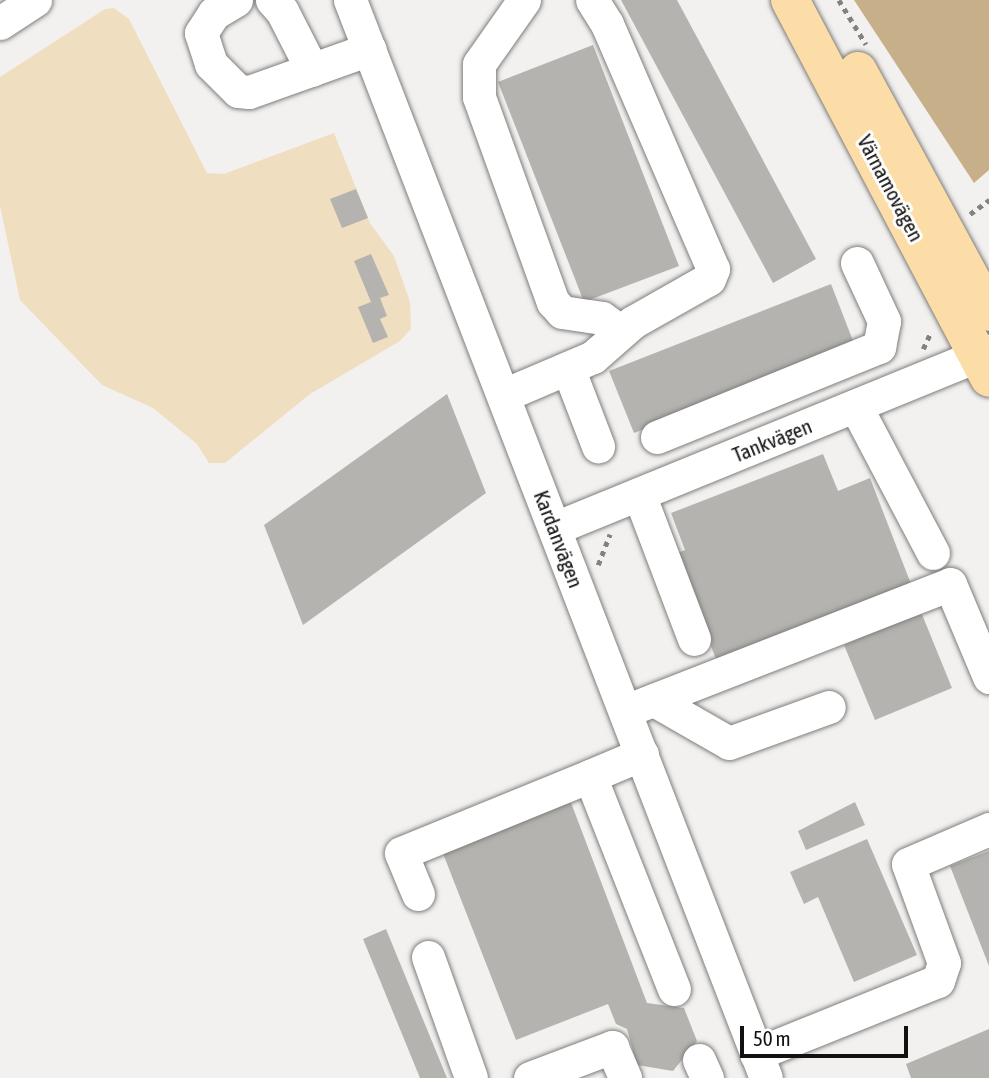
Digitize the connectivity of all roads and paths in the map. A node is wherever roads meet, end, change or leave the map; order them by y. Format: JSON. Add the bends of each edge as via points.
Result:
{"nodes":[{"id":1,"x":35,"y":0,"type":"edge"},
{"id":2,"x":236,"y":0,"type":"edge"},
{"id":3,"x":272,"y":0,"type":"edge"},
{"id":4,"x":350,"y":0,"type":"edge"},
{"id":5,"x":524,"y":0,"type":"edge"},
{"id":6,"x":592,"y":0,"type":"edge"},
{"id":7,"x":790,"y":0,"type":"edge"},
{"id":8,"x":816,"y":0,"type":"edge"},
{"id":9,"x":0,"y":23,"type":"edge"},
{"id":10,"x":370,"y":49,"type":"junction"},
{"id":11,"x":312,"y":70,"type":"junction"},
{"id":12,"x":989,"y":200,"type":"edge"},
{"id":13,"x":970,"y":214,"type":"dead end"},
{"id":14,"x":857,"y":263,"type":"dead end"},
{"id":15,"x":989,"y":312,"type":"edge"},
{"id":16,"x":620,"y":331,"type":"junction"},
{"id":17,"x":985,"y":362,"type":"edge"},
{"id":18,"x":568,"y":368,"type":"junction"},
{"id":19,"x":504,"y":395,"type":"junction"},
{"id":20,"x":856,"y":407,"type":"junction"},
{"id":21,"x":730,"y":408,"type":"junction"},
{"id":22,"x":657,"y":437,"type":"dead end"},
{"id":23,"x":597,"y":446,"type":"dead end"},
{"id":24,"x":746,"y":451,"type":"junction"},
{"id":25,"x":639,"y":494,"type":"junction"},
{"id":26,"x":555,"y":528,"type":"junction"},
{"id":27,"x":933,"y":553,"type":"dead end"},
{"id":28,"x":694,"y":639,"type":"dead end"},
{"id":29,"x":989,"y":677,"type":"edge"},
{"id":30,"x":640,"y":705,"type":"junction"},
{"id":31,"x":829,"y":707,"type":"dead end"},
{"id":32,"x":642,"y":754,"type":"junction"},
{"id":33,"x":590,"y":776,"type":"junction"},
{"id":34,"x":989,"y":830,"type":"edge"},
{"id":35,"x":418,"y":894,"type":"dead end"},
{"id":36,"x":428,"y":957,"type":"dead end"},
{"id":37,"x":674,"y":989,"type":"dead end"},
{"id":38,"x":761,"y":1066,"type":"edge"},
{"id":39,"x":471,"y":1078,"type":"edge"},
{"id":40,"x":530,"y":1078,"type":"edge"},
{"id":41,"x":625,"y":1078,"type":"edge"}],
"edges":[{"from":1,"to":9,"type":"street"},
{"from":2,"to":11,"type":"street","via":[[214,13],[201,33],[211,64],[225,82],[237,91],[249,92]]},
{"from":3,"to":11,"type":"street"},
{"from":4,"to":10,"type":"street","name":"Kardanvägen"},
{"from":5,"to":16,"type":"street","via":[[483,56],[477,76],[479,97],[553,302],[570,315],[602,317]]},
{"from":6,"to":16,"type":"street","via":[[618,48],[713,269],[709,279]]},
{"from":7,"to":17,"type":"main road","name":"Värnamovägen"},
{"from":8,"to":15,"type":"main road","name":"Värnamovägen"},
{"from":10,"to":11,"type":"street"},
{"from":10,"to":19,"type":"street","name":"Kardanvägen"},
{"from":12,"to":13,"type":"path"},
{"from":14,"to":21,"type":"street","via":[[884,321],[879,347]]},
{"from":16,"to":18,"type":"street","via":[[602,351]]},
{"from":17,"to":20,"type":"street","name":"Tankvägen"},
{"from":18,"to":19,"type":"street"},
{"from":18,"to":23,"type":"street"},
{"from":19,"to":26,"type":"street","name":"Kardanvägen"},
{"from":20,"to":24,"type":"street","name":"Tankvägen"},
{"from":20,"to":27,"type":"street"},
{"from":21,"to":22,"type":"street"},
{"from":21,"to":24,"type":"street"},
{"from":24,"to":25,"type":"street","name":"Tankvägen"},
{"from":25,"to":26,"type":"street","name":"Tankvägen"},
{"from":25,"to":28,"type":"street"},
{"from":26,"to":30,"type":"street","name":"Kardanvägen"},
{"from":29,"to":30,"type":"street","via":[[950,584]]},
{"from":30,"to":31,"type":"street","via":[[729,743]]},
{"from":30,"to":32,"type":"street","name":"Kardanvägen"},
{"from":32,"to":33,"type":"street"},
{"from":32,"to":38,"type":"street","name":"Kardanvägen"},
{"from":33,"to":35,"type":"street","via":[[401,853]]},
{"from":33,"to":37,"type":"street"},
{"from":34,"to":38,"type":"street","via":[[908,864],[944,963],[938,981]]},
{"from":36,"to":39,"type":"street"},
{"from":40,"to":41,"type":"street","via":[[612,1047]]}]}
